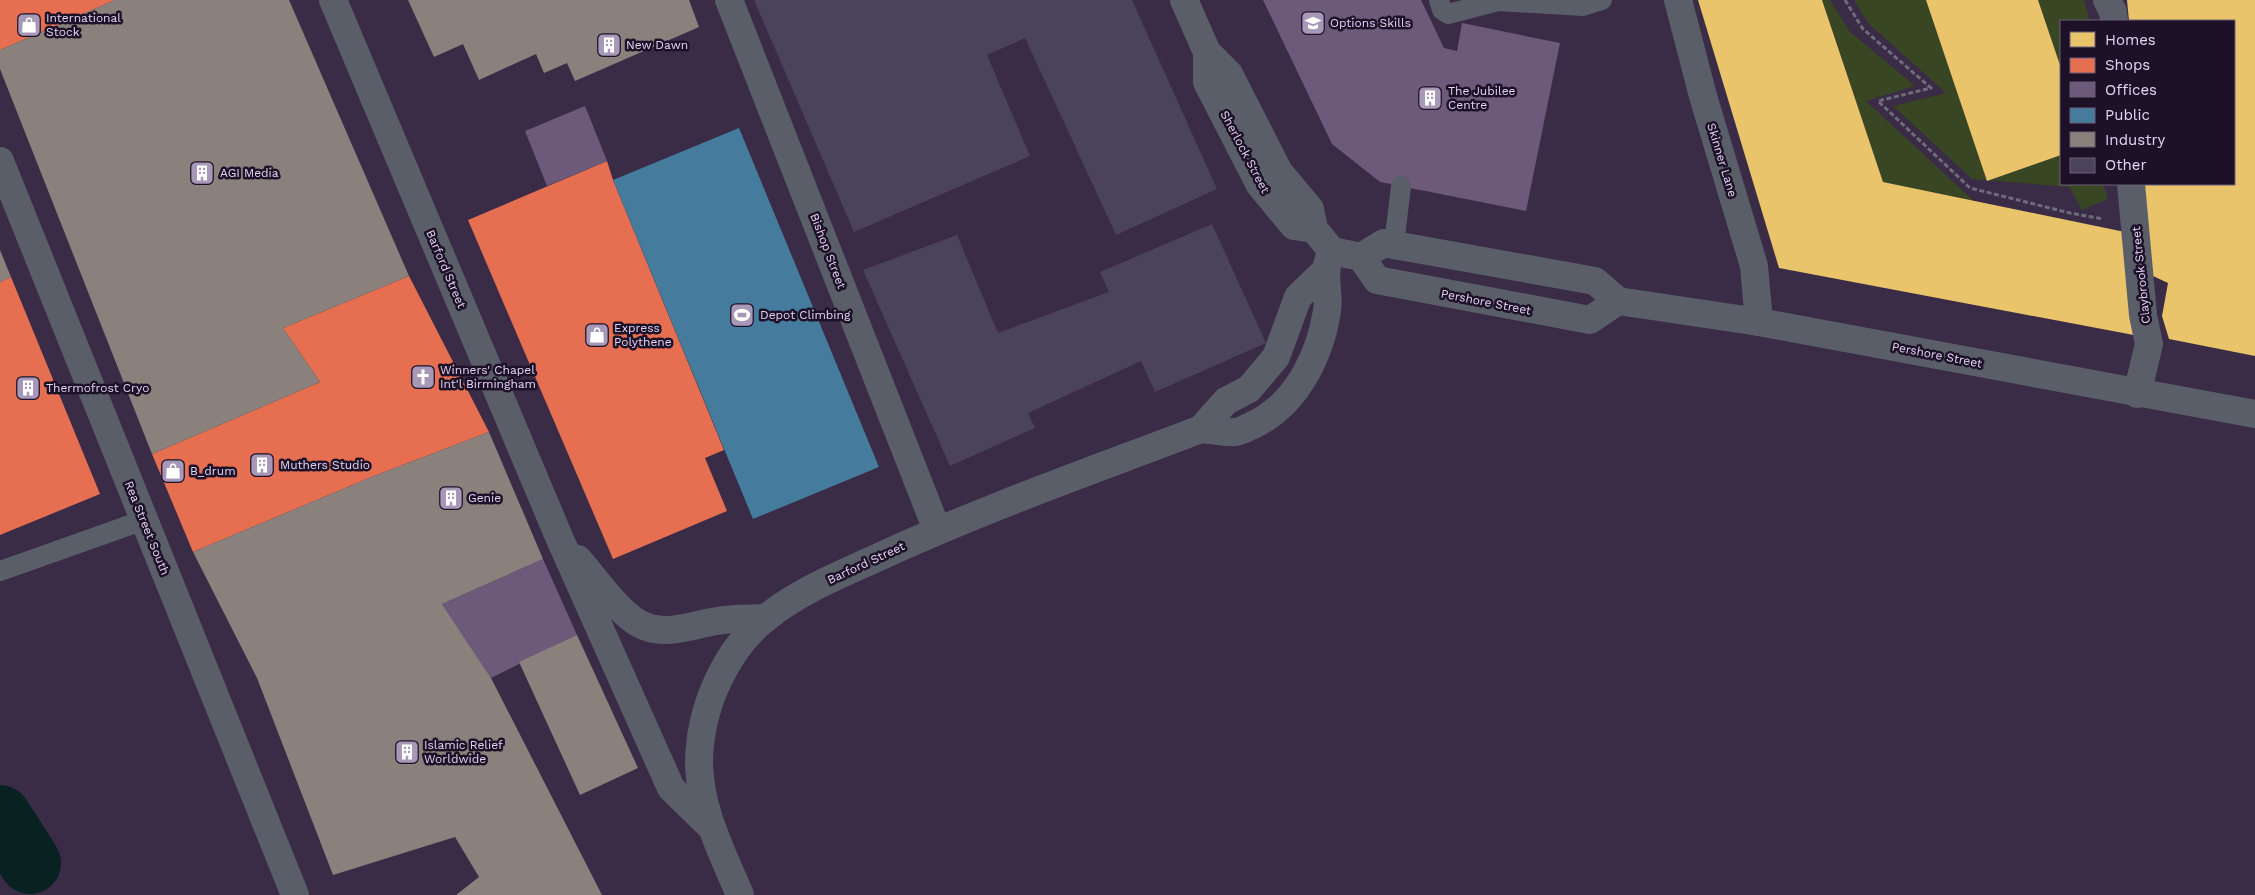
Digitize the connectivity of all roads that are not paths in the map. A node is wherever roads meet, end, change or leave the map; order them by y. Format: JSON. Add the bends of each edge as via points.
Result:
{"nodes":[{"id":1,"x":332,"y":0,"type":"edge"},
{"id":2,"x":729,"y":0,"type":"edge"},
{"id":3,"x":1184,"y":0,"type":"edge"},
{"id":4,"x":1439,"y":0,"type":"edge"},
{"id":5,"x":1602,"y":0,"type":"edge"},
{"id":6,"x":1678,"y":0,"type":"edge"},
{"id":7,"x":2106,"y":0,"type":"edge"},
{"id":8,"x":2114,"y":20,"type":"edge"},
{"id":9,"x":0,"y":161,"type":"edge"},
{"id":10,"x":2131,"y":185,"type":"edge"},
{"id":11,"x":1401,"y":186,"type":"dead end"},
{"id":12,"x":1394,"y":245,"type":"junction"},
{"id":13,"x":1361,"y":257,"type":"junction"},
{"id":14,"x":1328,"y":261,"type":"junction"},
{"id":15,"x":1618,"y":300,"type":"junction"},
{"id":16,"x":1759,"y":322,"type":"junction"},
{"id":17,"x":2137,"y":394,"type":"junction"},
{"id":18,"x":2255,"y":414,"type":"edge"},
{"id":19,"x":1201,"y":428,"type":"junction"},
{"id":20,"x":144,"y":520,"type":"junction"},
{"id":21,"x":937,"y":530,"type":"junction"},
{"id":22,"x":559,"y":537,"type":"junction"},
{"id":23,"x":0,"y":571,"type":"edge"},
{"id":24,"x":766,"y":618,"type":"junction"},
{"id":25,"x":711,"y":827,"type":"junction"},
{"id":26,"x":295,"y":895,"type":"edge"},
{"id":27,"x":740,"y":895,"type":"edge"}],
"edges":[{"from":1,"to":22,"type":"street","name":"Barford Street"},
{"from":2,"to":21,"type":"street","name":"Bishop Street"},
{"from":3,"to":14,"type":"street","name":"Sherlock Street","via":[[1207,52],[1229,74],[1279,172],[1310,209]]},
{"from":4,"to":5,"type":"lane","via":[[1442,10],[1448,14],[1498,1],[1583,6]]},
{"from":6,"to":16,"type":"street","name":"Skinner Lane","via":[[1754,266]]},
{"from":7,"to":8,"type":"street"},
{"from":9,"to":20,"type":"street","name":"Rea Street South"},
{"from":10,"to":17,"type":"street","name":"Claybrook Street","via":[[2143,315],[2149,344]]},
{"from":11,"to":12,"type":"lane"},
{"from":12,"to":13,"type":"street","via":[[1384,244]]},
{"from":12,"to":15,"type":"street","via":[[1596,281]]},
{"from":13,"to":14,"type":"street"},
{"from":13,"to":15,"type":"street","name":"Pershore Street","via":[[1377,280],[1541,312],[1590,320]]},
{"from":14,"to":19,"type":"street","name":"Barford Street","via":[[1298,298],[1276,357],[1249,389],[1226,401]]},
{"from":14,"to":19,"type":"street","name":"Barford Street","via":[[1328,308],[1321,340],[1290,397],[1265,419],[1237,432]]},
{"from":15,"to":16,"type":"street","name":"Pershore Street"},
{"from":16,"to":17,"type":"street","name":"Pershore Street"},
{"from":17,"to":18,"type":"street","name":"Pershore Street"},
{"from":19,"to":21,"type":"street","name":"Barford Street"},
{"from":20,"to":23,"type":"lane"},
{"from":20,"to":26,"type":"street","name":"Rea Street South"},
{"from":21,"to":24,"type":"street","name":"Barford Street","via":[[808,590]]},
{"from":22,"to":24,"type":"street","name":"Barford Street","via":[[638,623],[657,630],[682,630],[717,621]]},
{"from":22,"to":25,"type":"street","name":"Barford Street","via":[[671,788]]},
{"from":24,"to":25,"type":"street","via":[[736,651],[714,687],[704,721],[699,761]]},
{"from":25,"to":27,"type":"street","name":"Barford Street"}]}
